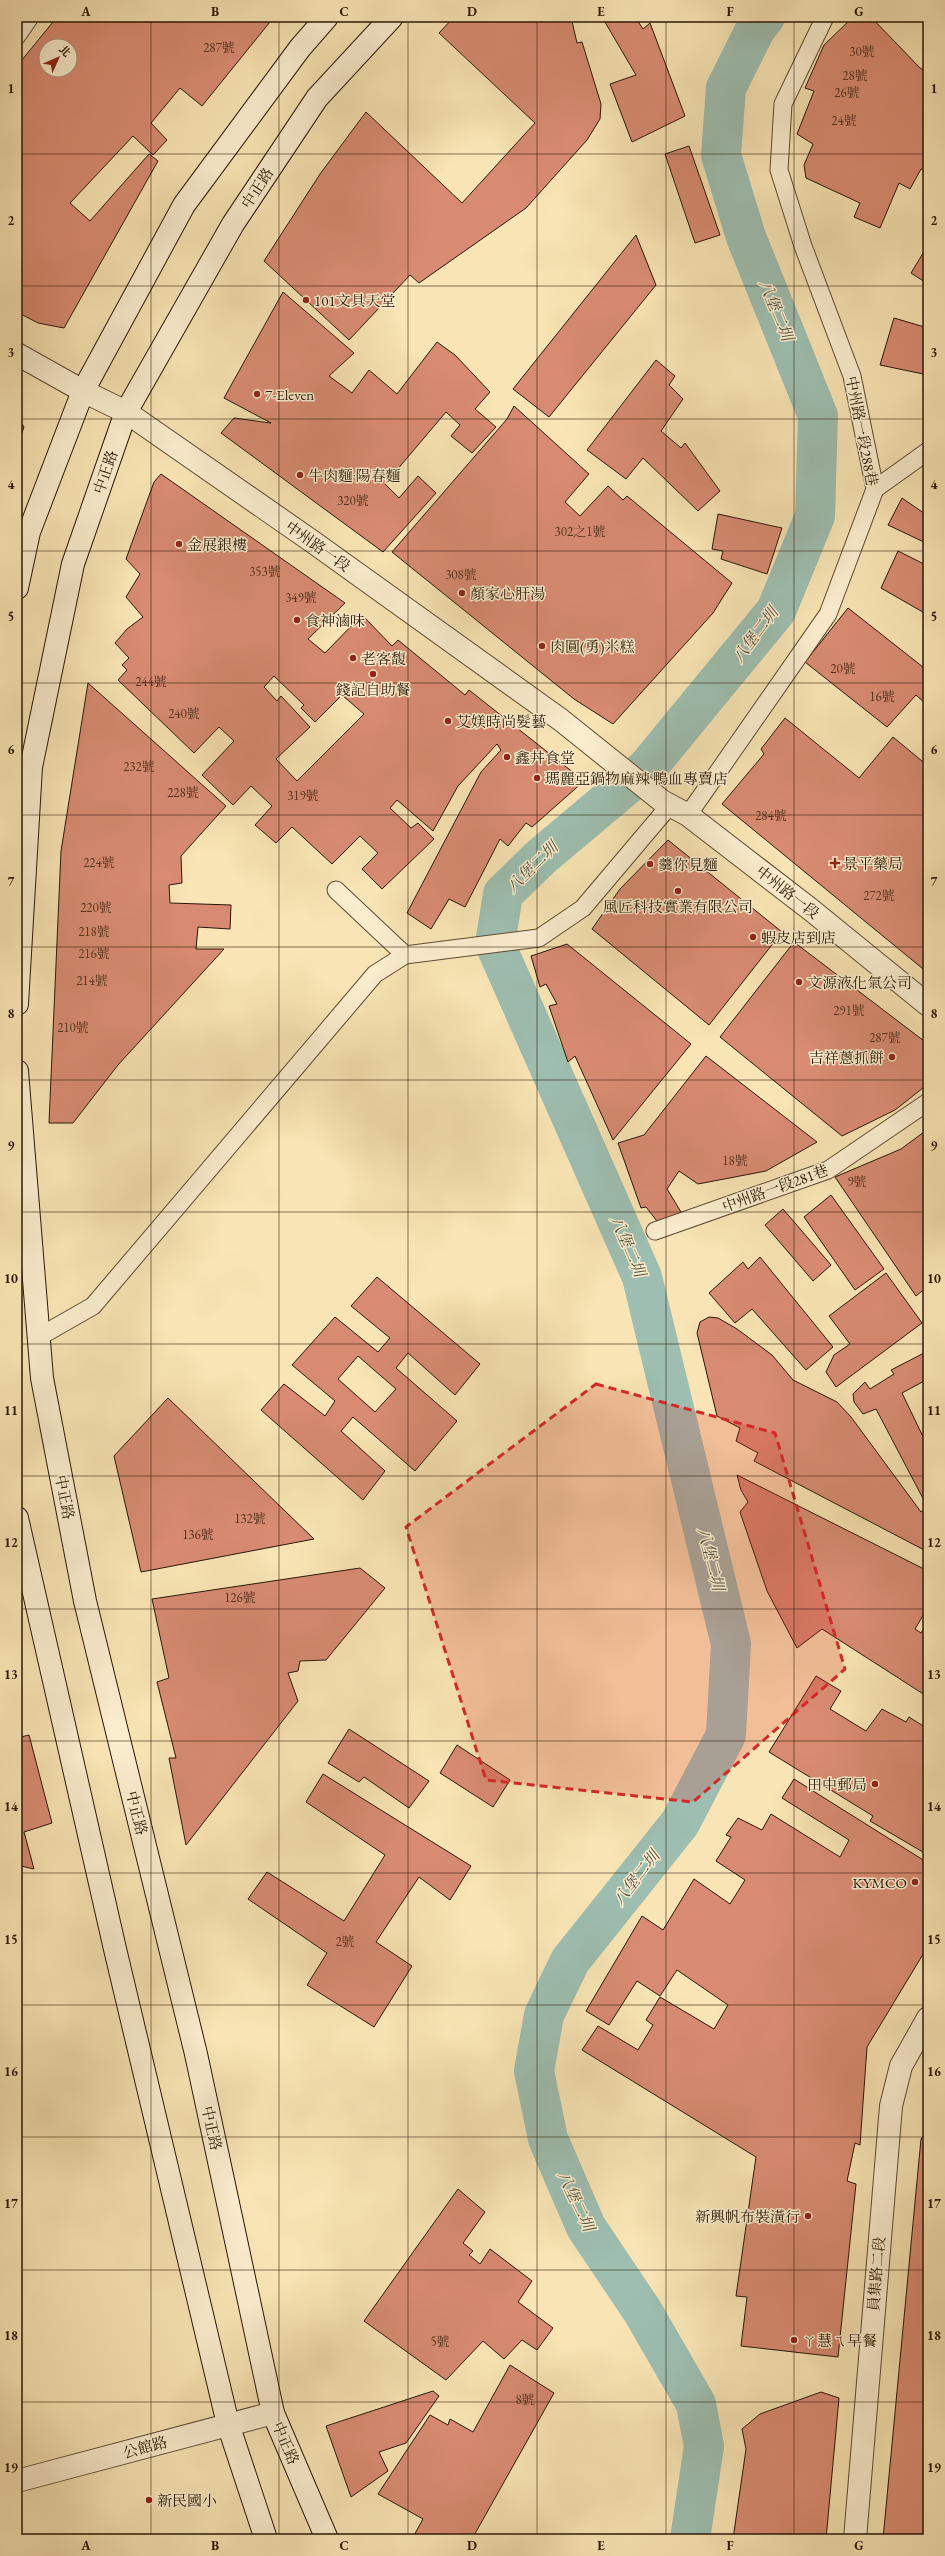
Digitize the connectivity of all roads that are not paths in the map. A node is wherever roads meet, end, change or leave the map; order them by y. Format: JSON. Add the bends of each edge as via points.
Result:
{"nodes":[{"id":1,"x":30,"y":17,"type":"edge"},
{"id":2,"x":327,"y":17,"type":"edge"},
{"id":3,"x":392,"y":17,"type":"edge"},
{"id":4,"x":825,"y":17,"type":"edge"},
{"id":5,"x":17,"y":36,"type":"edge"},
{"id":6,"x":17,"y":354,"type":"edge"},
{"id":7,"x":83,"y":391,"type":"junction"},
{"id":8,"x":126,"y":412,"type":"junction"},
{"id":9,"x":928,"y":451,"type":"edge"},
{"id":10,"x":875,"y":489,"type":"junction"},
{"id":11,"x":17,"y":588,"type":"edge"},
{"id":12,"x":673,"y":807,"type":"junction"},
{"id":13,"x":336,"y":890,"type":"dead end"},
{"id":14,"x":405,"y":955,"type":"junction"},
{"id":15,"x":17,"y":1004,"type":"edge"},
{"id":16,"x":928,"y":1005,"type":"edge"},
{"id":17,"x":17,"y":1071,"type":"edge"},
{"id":18,"x":928,"y":1102,"type":"edge"},
{"id":19,"x":655,"y":1231,"type":"dead end"},
{"id":20,"x":37,"y":1338,"type":"junction"},
{"id":21,"x":17,"y":1518,"type":"edge"},
{"id":22,"x":928,"y":2018,"type":"edge"},
{"id":23,"x":273,"y":2414,"type":"junction"},
{"id":24,"x":228,"y":2424,"type":"junction"},
{"id":25,"x":17,"y":2480,"type":"edge"},
{"id":26,"x":266,"y":2539,"type":"edge"},
{"id":27,"x":327,"y":2539,"type":"edge"},
{"id":28,"x":855,"y":2539,"type":"edge"}],
"edges":[{"from":1,"to":5,"type":"lane"},
{"from":2,"to":7,"type":"main road","via":[[300,48],[184,205]]},
{"from":3,"to":8,"type":"main road","name":"中正路","via":[[317,98],[233,224]]},
{"from":4,"to":10,"type":"lane","name":"中州路一段288巷","via":[[783,104],[779,170],[803,246],[852,376]]},
{"from":6,"to":7,"type":"main road","name":"中州路一段"},
{"from":7,"to":8,"type":"main road","name":"中州路一段"},
{"from":7,"to":11,"type":"main road","via":[[29,532]]},
{"from":8,"to":12,"type":"main road","name":"中州路一段","via":[[313,542],[607,755]]},
{"from":8,"to":15,"type":"main road","name":"中正路","via":[[72,564],[63,619],[44,696],[31,767]]},
{"from":9,"to":10,"type":"lane"},
{"from":10,"to":12,"type":"lane","name":"中州路一段288巷","via":[[828,614]]},
{"from":12,"to":14,"type":"lane","name":"中州路一段288巷","via":[[583,908],[539,938]]},
{"from":12,"to":16,"type":"main road","name":"中州路一段","via":[[810,909]]},
{"from":13,"to":14,"type":"lane"},
{"from":14,"to":20,"type":"lane","via":[[375,974],[93,1306]]},
{"from":17,"to":20,"type":"main road","name":"中正路"},
{"from":18,"to":19,"type":"lane","name":"中州路一段281巷","via":[[828,1170]]},
{"from":20,"to":23,"type":"main road","name":"中正路","via":[[42,1378],[85,1601],[196,2054]]},
{"from":21,"to":24,"type":"main road","via":[[113,1942]]},
{"from":22,"to":28,"type":"main road","name":"員集路二段","via":[[901,2066],[892,2106]]},
{"from":23,"to":24,"type":"main road","name":"公館路"},
{"from":23,"to":27,"type":"main road","name":"中正路"},
{"from":24,"to":25,"type":"main road","name":"公館路"},
{"from":24,"to":26,"type":"main road"}]}
